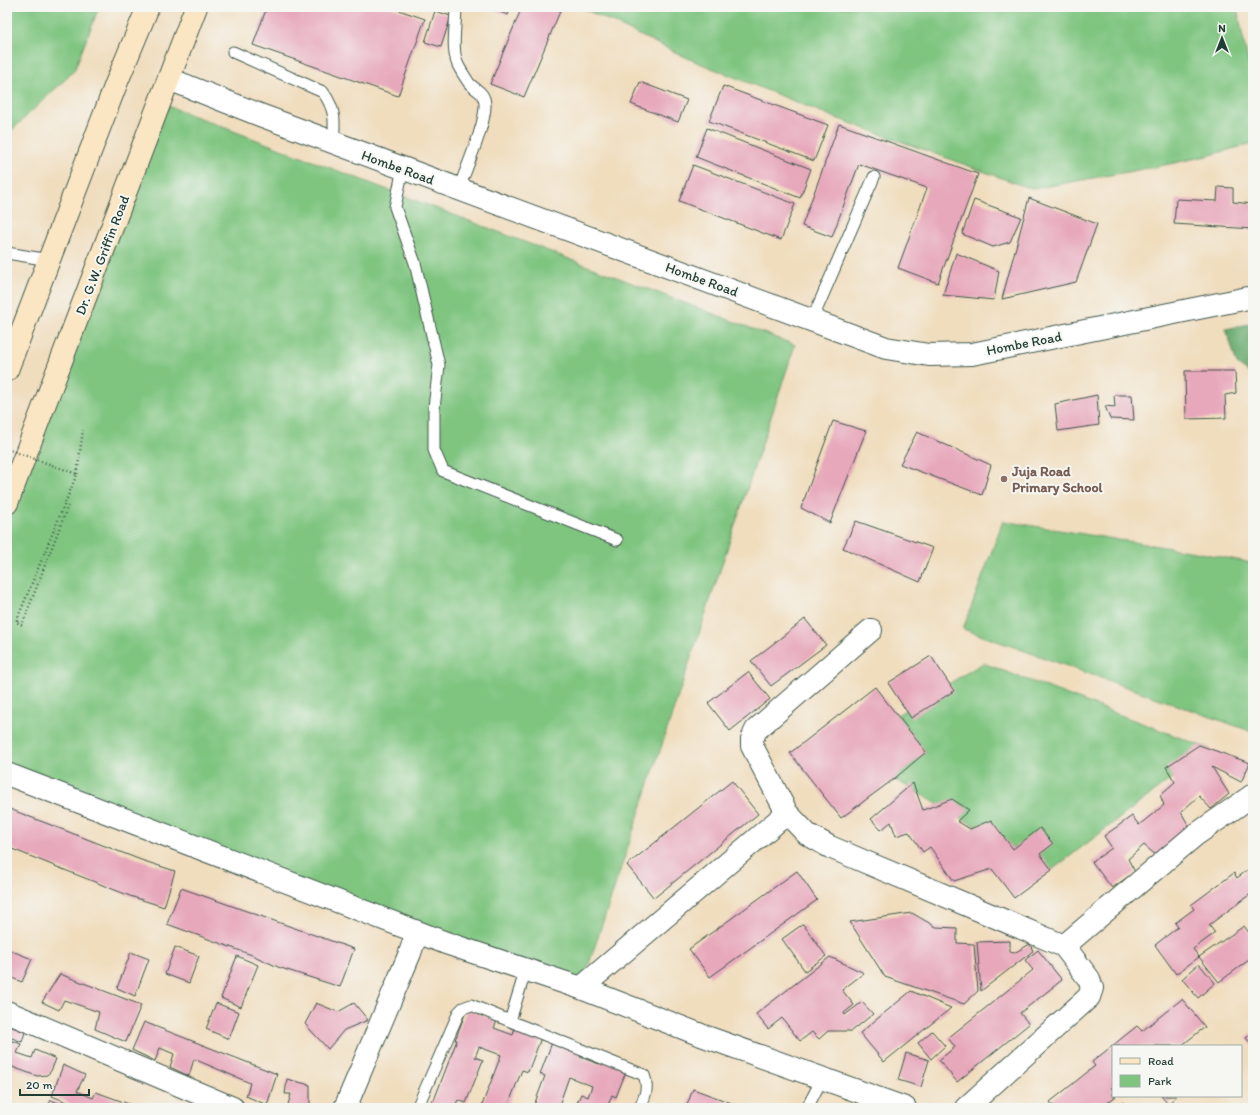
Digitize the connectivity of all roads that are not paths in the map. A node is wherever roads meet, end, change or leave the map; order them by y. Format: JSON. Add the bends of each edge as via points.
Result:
{"nodes":[{"id":1,"x":148,"y":7,"type":"edge"},
{"id":2,"x":196,"y":7,"type":"edge"},
{"id":3,"x":456,"y":7,"type":"edge"},
{"id":4,"x":233,"y":52,"type":"dead end"},
{"id":5,"x":169,"y":79,"type":"junction"},
{"id":6,"x":333,"y":142,"type":"junction"},
{"id":7,"x":403,"y":168,"type":"junction"},
{"id":8,"x":874,"y":177,"type":"dead end"},
{"id":9,"x":459,"y":189,"type":"junction"},
{"id":10,"x":7,"y":253,"type":"edge"},
{"id":11,"x":49,"y":260,"type":"junction"},
{"id":12,"x":1253,"y":297,"type":"edge"},
{"id":13,"x":812,"y":320,"type":"junction"},
{"id":14,"x":13,"y":335,"type":"edge"},
{"id":15,"x":7,"y":370,"type":"edge"},
{"id":16,"x":7,"y":503,"type":"edge"},
{"id":17,"x":617,"y":540,"type":"dead end"},
{"id":18,"x":872,"y":630,"type":"dead end"},
{"id":19,"x":7,"y":774,"type":"edge"},
{"id":20,"x":1253,"y":795,"type":"edge"},
{"id":21,"x":787,"y":813,"type":"junction"},
{"id":22,"x":417,"y":932,"type":"junction"},
{"id":23,"x":1064,"y":946,"type":"junction"},
{"id":24,"x":526,"y":969,"type":"junction"},
{"id":25,"x":581,"y":988,"type":"junction"},
{"id":26,"x":7,"y":1012,"type":"edge"},
{"id":27,"x":510,"y":1021,"type":"junction"},
{"id":28,"x":822,"y":1079,"type":"junction"},
{"id":29,"x":233,"y":1108,"type":"edge"},
{"id":30,"x":346,"y":1108,"type":"edge"},
{"id":31,"x":417,"y":1108,"type":"edge"},
{"id":32,"x":640,"y":1108,"type":"edge"},
{"id":33,"x":807,"y":1108,"type":"edge"},
{"id":34,"x":905,"y":1108,"type":"edge"},
{"id":35,"x":966,"y":1108,"type":"edge"}],
"edges":[{"from":1,"to":11,"type":"main road"},
{"from":2,"to":5,"type":"main road","name":"Dr. G.W. Griffin Road"},
{"from":3,"to":9,"type":"lane","via":[[455,57],[462,73],[484,98],[485,105],[482,125]]},
{"from":4,"to":6,"type":"lane","via":[[324,92],[333,111]]},
{"from":5,"to":6,"type":"street","name":"Hombe Road"},
{"from":5,"to":16,"type":"main road","name":"Dr. G.W. Griffin Road"},
{"from":6,"to":7,"type":"street","name":"Hombe Road"},
{"from":7,"to":9,"type":"street","name":"Hombe Road"},
{"from":7,"to":17,"type":"lane","via":[[395,207],[415,263],[439,365],[434,408],[434,450],[443,471]]},
{"from":8,"to":13,"type":"lane"},
{"from":9,"to":13,"type":"street","name":"Hombe Road"},
{"from":10,"to":11,"type":"lane"},
{"from":11,"to":14,"type":"main road"},
{"from":12,"to":13,"type":"street","name":"Hombe Road","via":[[972,354],[929,355],[886,348]]},
{"from":14,"to":15,"type":"main road"},
{"from":18,"to":21,"type":"street","via":[[756,730],[752,746]]},
{"from":19,"to":22,"type":"street"},
{"from":20,"to":23,"type":"street","via":[[1194,836]]},
{"from":21,"to":23,"type":"street","via":[[806,834],[830,847]]},
{"from":21,"to":25,"type":"street"},
{"from":22,"to":24,"type":"street"},
{"from":22,"to":30,"type":"street"},
{"from":23,"to":35,"type":"street","via":[[1089,979],[1092,988],[1089,997]]},
{"from":24,"to":25,"type":"street"},
{"from":24,"to":27,"type":"lane"},
{"from":25,"to":28,"type":"street","via":[[701,1036]]},
{"from":26,"to":29,"type":"street"},
{"from":27,"to":31,"type":"lane","via":[[471,1006],[463,1008]]},
{"from":27,"to":32,"type":"lane","via":[[644,1075],[647,1090]]},
{"from":28,"to":33,"type":"lane"},
{"from":28,"to":34,"type":"street"}]}
